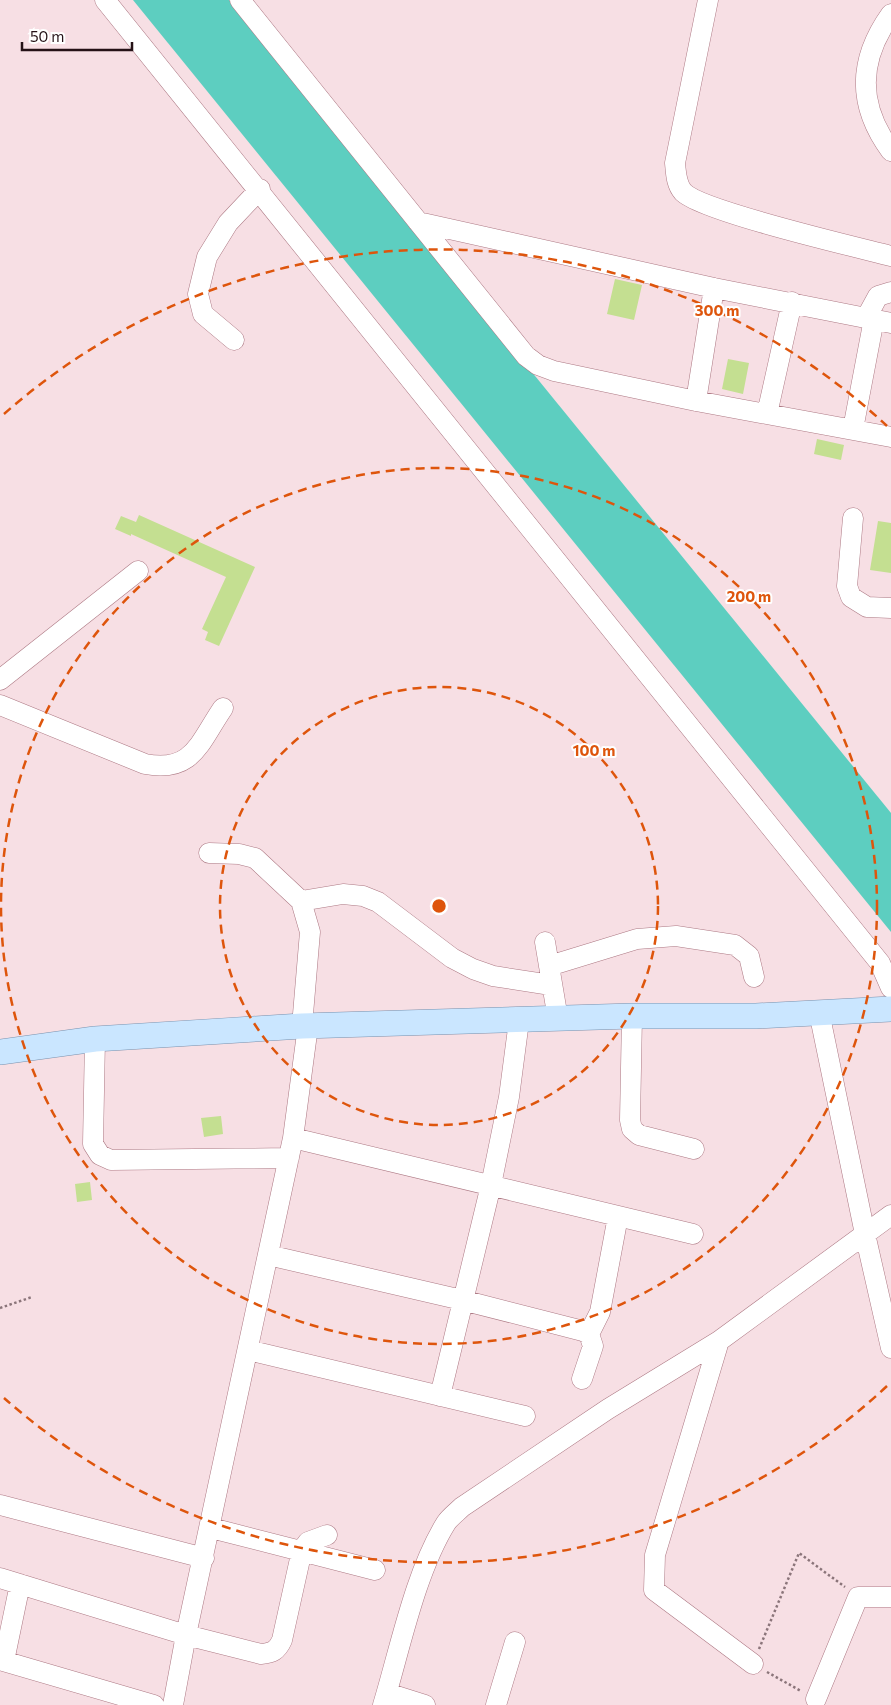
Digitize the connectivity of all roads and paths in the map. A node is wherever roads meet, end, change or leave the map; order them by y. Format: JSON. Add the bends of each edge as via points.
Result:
{"nodes":[{"id":1,"x":105,"y":0,"type":"edge"},
{"id":2,"x":240,"y":0,"type":"edge"},
{"id":3,"x":708,"y":0,"type":"edge"},
{"id":4,"x":891,"y":14,"type":"edge"},
{"id":5,"x":891,"y":150,"type":"edge"},
{"id":6,"x":260,"y":189,"type":"junction"},
{"id":7,"x":418,"y":222,"type":"junction"},
{"id":8,"x":891,"y":256,"type":"edge"},
{"id":9,"x":714,"y":288,"type":"junction"},
{"id":10,"x":891,"y":292,"type":"edge"},
{"id":11,"x":792,"y":302,"type":"junction"},
{"id":12,"x":877,"y":320,"type":"edge"},
{"id":13,"x":234,"y":340,"type":"dead end"},
{"id":14,"x":696,"y":401,"type":"junction"},
{"id":15,"x":767,"y":414,"type":"junction"},
{"id":16,"x":853,"y":429,"type":"junction"},
{"id":17,"x":891,"y":437,"type":"edge"},
{"id":18,"x":853,"y":518,"type":"dead end"},
{"id":19,"x":138,"y":571,"type":"dead end"},
{"id":20,"x":891,"y":608,"type":"edge"},
{"id":21,"x":0,"y":680,"type":"edge"},
{"id":22,"x":0,"y":705,"type":"edge"},
{"id":23,"x":223,"y":708,"type":"dead end"},
{"id":24,"x":209,"y":853,"type":"dead end"},
{"id":25,"x":301,"y":901,"type":"junction"},
{"id":26,"x":545,"y":942,"type":"dead end"},
{"id":27,"x":550,"y":976,"type":"junction"},
{"id":28,"x":754,"y":977,"type":"dead end"},
{"id":29,"x":891,"y":988,"type":"edge"},
{"id":30,"x":891,"y":1009,"type":"edge"},
{"id":31,"x":819,"y":1012,"type":"junction"},
{"id":32,"x":632,"y":1016,"type":"junction"},
{"id":33,"x":558,"y":1019,"type":"junction"},
{"id":34,"x":519,"y":1021,"type":"junction"},
{"id":35,"x":305,"y":1026,"type":"junction"},
{"id":36,"x":95,"y":1039,"type":"junction"},
{"id":37,"x":0,"y":1052,"type":"edge"},
{"id":38,"x":293,"y":1138,"type":"junction"},
{"id":39,"x":694,"y":1149,"type":"dead end"},
{"id":40,"x":289,"y":1158,"type":"junction"},
{"id":41,"x":491,"y":1185,"type":"junction"},
{"id":42,"x":891,"y":1215,"type":"edge"},
{"id":43,"x":616,"y":1227,"type":"dead end"},
{"id":44,"x":693,"y":1234,"type":"dead end"},
{"id":45,"x":865,"y":1234,"type":"junction"},
{"id":46,"x":268,"y":1256,"type":"junction"},
{"id":47,"x":32,"y":1297,"type":"dead end"},
{"id":48,"x":462,"y":1300,"type":"junction"},
{"id":49,"x":0,"y":1308,"type":"edge"},
{"id":50,"x":589,"y":1334,"type":"junction"},
{"id":51,"x":719,"y":1341,"type":"junction"},
{"id":52,"x":891,"y":1348,"type":"edge"},
{"id":53,"x":248,"y":1350,"type":"junction"},
{"id":54,"x":582,"y":1380,"type":"dead end"},
{"id":55,"x":440,"y":1396,"type":"junction"},
{"id":56,"x":525,"y":1416,"type":"dead end"},
{"id":57,"x":0,"y":1505,"type":"edge"},
{"id":58,"x":211,"y":1528,"type":"junction"},
{"id":59,"x":327,"y":1535,"type":"dead end"},
{"id":60,"x":302,"y":1550,"type":"junction"},
{"id":61,"x":204,"y":1558,"type":"junction"},
{"id":62,"x":375,"y":1570,"type":"dead end"},
{"id":63,"x":0,"y":1578,"type":"edge"},
{"id":64,"x":20,"y":1584,"type":"junction"},
{"id":65,"x":858,"y":1597,"type":"junction"},
{"id":66,"x":891,"y":1597,"type":"edge"},
{"id":67,"x":186,"y":1635,"type":"junction"},
{"id":68,"x":514,"y":1642,"type":"dead end"},
{"id":69,"x":2,"y":1660,"type":"edge"},
{"id":70,"x":753,"y":1664,"type":"junction"},
{"id":71,"x":385,"y":1699,"type":"edge"},
{"id":72,"x":816,"y":1699,"type":"joint"},
{"id":73,"x":154,"y":1705,"type":"edge"},
{"id":74,"x":173,"y":1705,"type":"edge"},
{"id":75,"x":425,"y":1705,"type":"edge"},
{"id":76,"x":496,"y":1705,"type":"edge"}],
"edges":[{"from":1,"to":6,"type":"street"},
{"from":2,"to":7,"type":"street"},
{"from":3,"to":8,"type":"street","via":[[675,163],[676,180],[682,191],[694,200],[738,214]]},
{"from":4,"to":5,"type":"street","via":[[867,63],[867,106],[876,131]]},
{"from":6,"to":13,"type":"street","via":[[228,223],[207,257],[198,294],[203,314]]},
{"from":6,"to":29,"type":"street","via":[[880,963]]},
{"from":7,"to":9,"type":"street"},
{"from":7,"to":14,"type":"street","via":[[526,356],[538,365]]},
{"from":9,"to":11,"type":"street"},
{"from":9,"to":14,"type":"street"},
{"from":10,"to":12,"type":"street","via":[[878,296]]},
{"from":11,"to":12,"type":"street"},
{"from":11,"to":15,"type":"street"},
{"from":12,"to":16,"type":"street"},
{"from":14,"to":15,"type":"street"},
{"from":15,"to":16,"type":"street"},
{"from":16,"to":17,"type":"street"},
{"from":18,"to":20,"type":"street","via":[[848,586],[851,597],[867,607]]},
{"from":19,"to":21,"type":"street"},
{"from":22,"to":23,"type":"street","via":[[145,764],[164,768],[190,758]]},
{"from":24,"to":25,"type":"street","via":[[255,858]]},
{"from":25,"to":27,"type":"street","via":[[343,894],[363,896],[378,902],[452,958],[473,969],[493,976]]},
{"from":25,"to":35,"type":"street","via":[[310,932]]},
{"from":26,"to":27,"type":"street"},
{"from":27,"to":28,"type":"street","via":[[637,939],[676,936],[735,945],[749,956]]},
{"from":27,"to":33,"type":"street"},
{"from":30,"to":31,"type":"main road"},
{"from":31,"to":32,"type":"main road","via":[[756,1016]]},
{"from":31,"to":45,"type":"street"},
{"from":32,"to":33,"type":"main road"},
{"from":32,"to":39,"type":"street","via":[[632,1129],[638,1135]]},
{"from":33,"to":34,"type":"main road"},
{"from":34,"to":35,"type":"main road"},
{"from":34,"to":41,"type":"street","via":[[509,1097]]},
{"from":35,"to":36,"type":"main road"},
{"from":35,"to":38,"type":"street"},
{"from":36,"to":37,"type":"main road"},
{"from":36,"to":40,"type":"street","via":[[93,1144],[100,1155],[111,1160]]},
{"from":38,"to":40,"type":"street"},
{"from":38,"to":41,"type":"street"},
{"from":40,"to":46,"type":"street"},
{"from":41,"to":44,"type":"street"},
{"from":41,"to":48,"type":"street"},
{"from":42,"to":45,"type":"street"},
{"from":43,"to":50,"type":"street","via":[[600,1312]]},
{"from":45,"to":51,"type":"street"},
{"from":45,"to":52,"type":"street"},
{"from":46,"to":48,"type":"street"},
{"from":46,"to":53,"type":"street"},
{"from":47,"to":49,"type":"path"},
{"from":48,"to":50,"type":"street"},
{"from":48,"to":55,"type":"street"},
{"from":50,"to":54,"type":"street","via":[[593,1346]]},
{"from":51,"to":70,"type":"street","via":[[655,1555],[654,1590]]},
{"from":51,"to":71,"type":"street","via":[[608,1409],[462,1506],[447,1522],[418,1587]]},
{"from":53,"to":55,"type":"street"},
{"from":53,"to":58,"type":"street"},
{"from":55,"to":56,"type":"street"},
{"from":57,"to":61,"type":"street"},
{"from":58,"to":60,"type":"street"},
{"from":58,"to":61,"type":"street"},
{"from":59,"to":60,"type":"street","via":[[308,1542]]},
{"from":60,"to":62,"type":"street"},
{"from":60,"to":67,"type":"street","via":[[278,1649],[260,1654]]},
{"from":61,"to":67,"type":"street"},
{"from":63,"to":64,"type":"street"},
{"from":64,"to":67,"type":"street"},
{"from":64,"to":69,"type":"street"},
{"from":65,"to":66,"type":"street"},
{"from":65,"to":70,"type":"path","via":[[799,1553]]},
{"from":65,"to":72,"type":"street"},
{"from":67,"to":74,"type":"street"},
{"from":68,"to":76,"type":"street"},
{"from":69,"to":73,"type":"street"},
{"from":70,"to":72,"type":"path"},
{"from":71,"to":75,"type":"street"}]}
